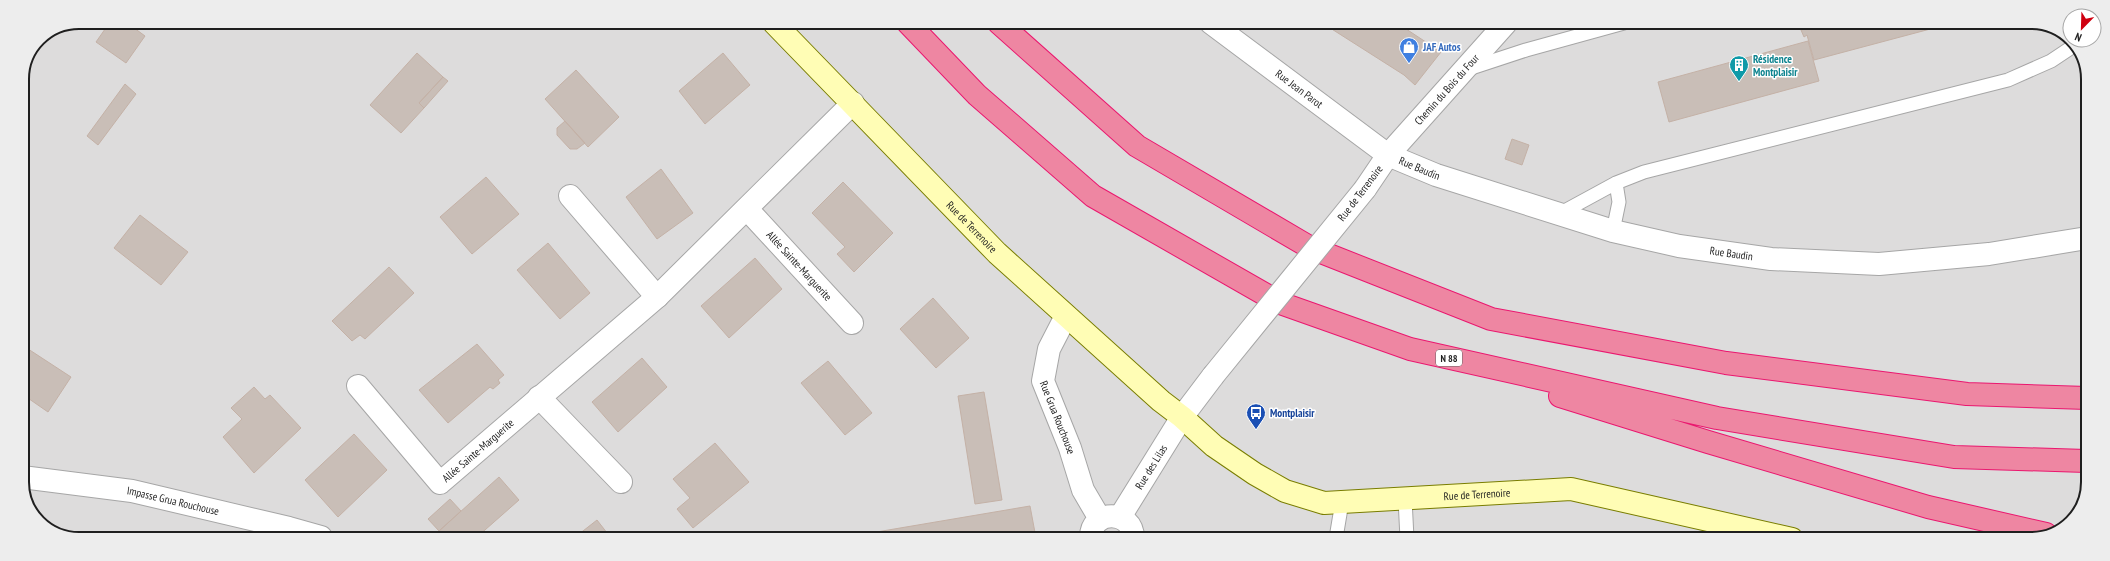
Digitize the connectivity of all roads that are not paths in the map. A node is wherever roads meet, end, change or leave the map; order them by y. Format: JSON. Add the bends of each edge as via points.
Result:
{"nodes":[{"id":1,"x":780,"y":29,"type":"edge"},
{"id":2,"x":914,"y":29,"type":"edge"},
{"id":3,"x":1006,"y":29,"type":"edge"},
{"id":4,"x":1219,"y":29,"type":"edge"},
{"id":5,"x":1501,"y":29,"type":"edge"},
{"id":6,"x":1605,"y":29,"type":"edge"},
{"id":7,"x":2070,"y":48,"type":"edge"},
{"id":8,"x":1464,"y":70,"type":"junction"},
{"id":9,"x":853,"y":103,"type":"junction"},
{"id":10,"x":1388,"y":156,"type":"junction"},
{"id":11,"x":1616,"y":183,"type":"junction"},
{"id":12,"x":570,"y":196,"type":"dead end"},
{"id":13,"x":747,"y":209,"type":"junction"},
{"id":14,"x":1559,"y":214,"type":"junction"},
{"id":15,"x":1613,"y":231,"type":"junction"},
{"id":16,"x":2081,"y":239,"type":"edge"},
{"id":17,"x":656,"y":297,"type":"junction"},
{"id":18,"x":1066,"y":316,"type":"junction"},
{"id":19,"x":852,"y":324,"type":"dead end"},
{"id":20,"x":1410,"y":349,"type":"junction"},
{"id":21,"x":358,"y":386,"type":"dead end"},
{"id":22,"x":539,"y":398,"type":"junction"},
{"id":23,"x":2081,"y":398,"type":"edge"},
{"id":24,"x":1182,"y":417,"type":"junction"},
{"id":25,"x":2081,"y":461,"type":"edge"},
{"id":26,"x":29,"y":478,"type":"edge"},
{"id":27,"x":621,"y":482,"type":"dead end"},
{"id":28,"x":1405,"y":499,"type":"junction"},
{"id":29,"x":1342,"y":502,"type":"junction"},
{"id":30,"x":1110,"y":518,"type":"junction"},
{"id":31,"x":303,"y":532,"type":"edge"},
{"id":32,"x":1093,"y":532,"type":"edge"},
{"id":33,"x":1133,"y":532,"type":"edge"},
{"id":34,"x":1337,"y":532,"type":"edge"},
{"id":35,"x":1407,"y":532,"type":"edge"},
{"id":36,"x":1761,"y":532,"type":"edge"},
{"id":37,"x":2036,"y":532,"type":"edge"}],
"edges":[{"from":1,"to":9,"type":"street","name":"Rue de Terrenoire"},
{"from":2,"to":20,"type":"highway","number":"N 88","via":[[977,95],[1093,196],[1280,303]]},
{"from":3,"to":23,"type":"highway","via":[[1137,146],[1311,248],[1491,319],[1726,364],[1967,394]]},
{"from":4,"to":10,"type":"street","name":"Rue Jean Parot"},
{"from":5,"to":8,"type":"street","name":"Chemin du Bois du Four"},
{"from":6,"to":8,"type":"lane"},
{"from":7,"to":11,"type":"lane","via":[[2051,61],[2008,80],[1644,172]]},
{"from":8,"to":10,"type":"street","name":"Chemin du Bois du Four"},
{"from":9,"to":13,"type":"street","name":"Allée Sainte-Marguerite"},
{"from":9,"to":18,"type":"street","name":"Rue de Terrenoire","via":[[997,253]]},
{"from":10,"to":14,"type":"street","name":"Rue Baudin","via":[[1436,175]]},
{"from":10,"to":24,"type":"street","name":"Rue de Terrenoire","bridge":true,"via":[[1365,189]]},
{"from":11,"to":14,"type":"lane"},
{"from":11,"to":15,"type":"lane","via":[[1619,202]]},
{"from":12,"to":17,"type":"street"},
{"from":13,"to":17,"type":"street","name":"Allée Sainte-Marguerite"},
{"from":13,"to":19,"type":"street","name":"Allée Sainte-Marguerite"},
{"from":14,"to":15,"type":"street","name":"Rue Baudin"},
{"from":15,"to":16,"type":"street","name":"Rue Baudin","via":[[1679,246],[1771,259],[1879,264],[1989,254]]},
{"from":17,"to":22,"type":"street","name":"Allée Sainte-Marguerite"},
{"from":18,"to":24,"type":"street","name":"Rue de Terrenoire"},
{"from":18,"to":30,"type":"street","name":"Rue Grua Rouchouse","via":[[1049,349],[1043,381],[1070,448],[1083,490]]},
{"from":20,"to":25,"type":"highway","number":"N 88","via":[[1717,418],[1954,457]]},
{"from":20,"to":37,"type":"highway","via":[[1700,440],[1906,500]]},
{"from":21,"to":22,"type":"street","name":"Allée Sainte-Marguerite","via":[[440,483]]},
{"from":22,"to":27,"type":"street"},
{"from":24,"to":29,"type":"street","name":"Rue de Terrenoire","via":[[1214,446],[1285,491],[1324,503]]},
{"from":24,"to":30,"type":"street","name":"Rue des Lilas"},
{"from":26,"to":31,"type":"street","name":"Impasse Grua Rouchouse","via":[[132,491]]},
{"from":28,"to":29,"type":"street","name":"Rue de Terrenoire"},
{"from":28,"to":35,"type":"lane"},
{"from":28,"to":36,"type":"street","name":"Rue de Terrenoire","via":[[1571,489]]},
{"from":29,"to":34,"type":"lane"},
{"from":30,"to":32,"type":"street","name":"Rue des Lilas","via":[[1094,526]]},
{"from":30,"to":33,"type":"street","name":"Rue Grua Rouchouse","via":[[1128,523]]}]}
